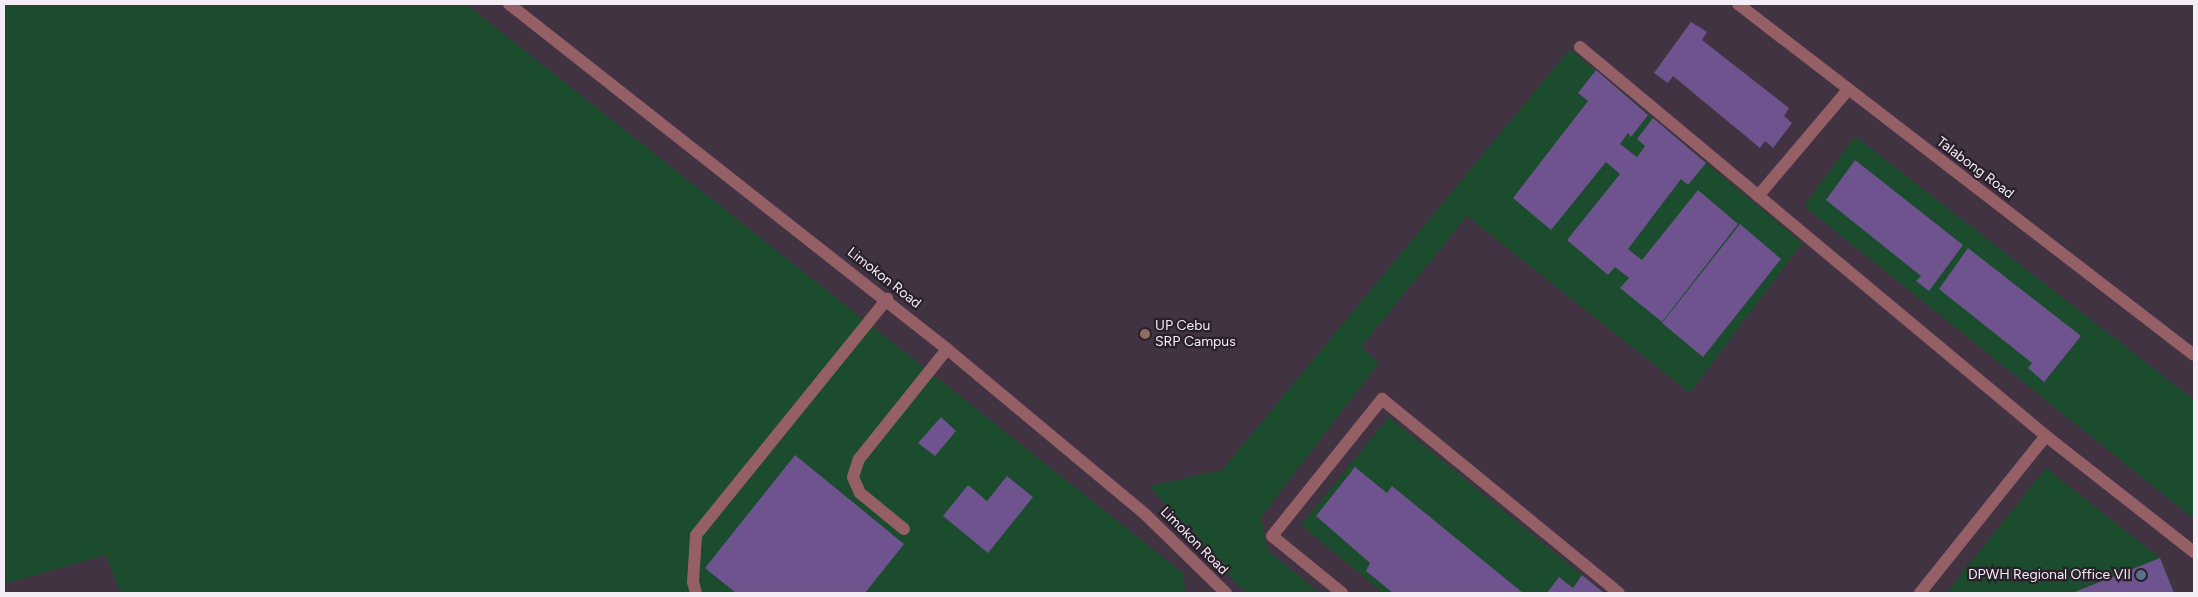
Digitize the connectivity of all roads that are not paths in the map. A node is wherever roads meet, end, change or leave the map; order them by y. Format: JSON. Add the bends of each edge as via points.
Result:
{"nodes":[{"id":1,"x":509,"y":4,"type":"edge"},
{"id":2,"x":1738,"y":4,"type":"edge"},
{"id":3,"x":1580,"y":47,"type":"dead end"},
{"id":4,"x":1848,"y":90,"type":"junction"},
{"id":5,"x":1758,"y":196,"type":"junction"},
{"id":6,"x":886,"y":299,"type":"junction"},
{"id":7,"x":947,"y":349,"type":"junction"},
{"id":8,"x":2194,"y":355,"type":"edge"},
{"id":9,"x":2046,"y":436,"type":"junction"},
{"id":10,"x":904,"y":529,"type":"dead end"},
{"id":11,"x":2194,"y":552,"type":"edge"},
{"id":12,"x":696,"y":593,"type":"edge"},
{"id":13,"x":1226,"y":593,"type":"edge"},
{"id":14,"x":1342,"y":593,"type":"edge"},
{"id":15,"x":1619,"y":593,"type":"edge"},
{"id":16,"x":1920,"y":593,"type":"edge"}],
"edges":[{"from":1,"to":6,"type":"lane","name":"Limokon Road"},
{"from":2,"to":4,"type":"lane","name":"Talabong Road"},
{"from":3,"to":5,"type":"lane"},
{"from":4,"to":5,"type":"lane"},
{"from":4,"to":8,"type":"lane","name":"Talabong Road"},
{"from":5,"to":9,"type":"lane"},
{"from":6,"to":7,"type":"lane","name":"Limokon Road"},
{"from":6,"to":12,"type":"lane","via":[[696,535],[693,582]]},
{"from":7,"to":10,"type":"lane","via":[[859,459],[853,477],[860,494]]},
{"from":7,"to":13,"type":"lane","name":"Limokon Road","via":[[1146,515]]},
{"from":9,"to":11,"type":"lane"},
{"from":9,"to":16,"type":"lane"},
{"from":14,"to":15,"type":"lane","via":[[1272,536],[1382,399]]}]}
